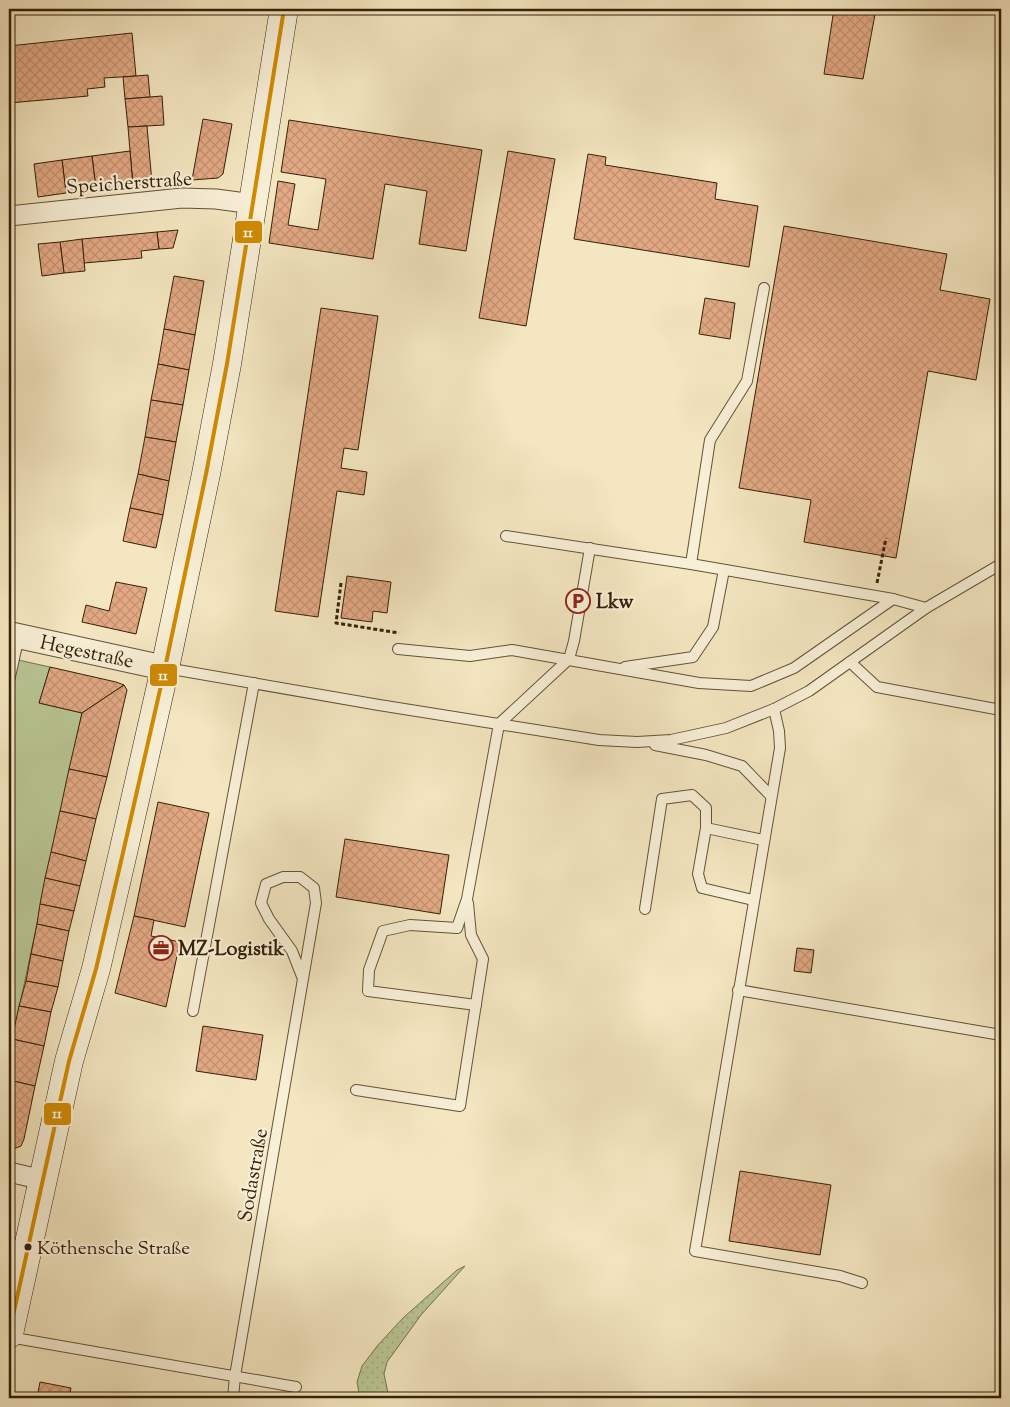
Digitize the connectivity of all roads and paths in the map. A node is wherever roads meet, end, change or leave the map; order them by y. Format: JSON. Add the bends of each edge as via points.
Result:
{"nodes":[{"id":1,"x":284,"y":9,"type":"edge"},
{"id":2,"x":253,"y":204,"type":"junction"},
{"id":3,"x":9,"y":216,"type":"edge"},
{"id":4,"x":764,"y":288,"type":"dead end"},
{"id":5,"x":506,"y":536,"type":"dead end"},
{"id":6,"x":886,"y":538,"type":"dead end"},
{"id":7,"x":590,"y":548,"type":"junction"},
{"id":8,"x":691,"y":564,"type":"junction"},
{"id":9,"x":1001,"y":564,"type":"edge"},
{"id":10,"x":724,"y":570,"type":"junction"},
{"id":11,"x":341,"y":583,"type":"dead end"},
{"id":12,"x":875,"y":596,"type":"junction"},
{"id":13,"x":893,"y":599,"type":"junction"},
{"id":14,"x":926,"y":608,"type":"junction"},
{"id":15,"x":400,"y":633,"type":"dead end"},
{"id":16,"x":14,"y":635,"type":"edge"},
{"id":17,"x":398,"y":649,"type":"dead end"},
{"id":18,"x":569,"y":659,"type":"junction"},
{"id":19,"x":850,"y":662,"type":"junction"},
{"id":20,"x":165,"y":668,"type":"junction"},
{"id":21,"x":614,"y":669,"type":"junction"},
{"id":22,"x":9,"y":681,"type":"edge"},
{"id":23,"x":254,"y":683,"type":"junction"},
{"id":24,"x":774,"y":708,"type":"junction"},
{"id":25,"x":1001,"y":710,"type":"edge"},
{"id":26,"x":499,"y":724,"type":"junction"},
{"id":27,"x":637,"y":742,"type":"junction"},
{"id":28,"x":771,"y":796,"type":"junction"},
{"id":29,"x":706,"y":828,"type":"junction"},
{"id":30,"x":763,"y":840,"type":"junction"},
{"id":31,"x":467,"y":900,"type":"junction"},
{"id":32,"x":753,"y":900,"type":"junction"},
{"id":33,"x":645,"y":909,"type":"dead end"},
{"id":34,"x":303,"y":979,"type":"junction"},
{"id":35,"x":738,"y":990,"type":"junction"},
{"id":36,"x":476,"y":1005,"type":"junction"},
{"id":37,"x":193,"y":1011,"type":"dead end"},
{"id":38,"x":1001,"y":1036,"type":"edge"},
{"id":39,"x":356,"y":1090,"type":"dead end"},
{"id":40,"x":9,"y":1172,"type":"edge"},
{"id":41,"x":43,"y":1180,"type":"junction"},
{"id":42,"x":862,"y":1283,"type":"dead end"},
{"id":43,"x":9,"y":1336,"type":"edge"},
{"id":44,"x":235,"y":1376,"type":"junction"},
{"id":45,"x":296,"y":1387,"type":"dead end"},
{"id":46,"x":233,"y":1398,"type":"edge"}],
"edges":[{"from":1,"to":2,"type":"main road"},
{"from":2,"to":3,"type":"street","name":"Speicherstraße","via":[[182,198]]},
{"from":2,"to":20,"type":"main road","via":[[221,398]]},
{"from":4,"to":8,"type":"lane","via":[[747,381],[710,440]]},
{"from":5,"to":7,"type":"lane"},
{"from":6,"to":12,"type":"path"},
{"from":7,"to":8,"type":"lane"},
{"from":7,"to":18,"type":"lane"},
{"from":8,"to":10,"type":"lane"},
{"from":9,"to":14,"type":"lane"},
{"from":10,"to":12,"type":"lane"},
{"from":10,"to":21,"type":"lane","via":[[713,627],[693,657]]},
{"from":11,"to":15,"type":"path","via":[[336,623]]},
{"from":12,"to":13,"type":"lane"},
{"from":13,"to":14,"type":"lane"},
{"from":13,"to":21,"type":"lane","via":[[794,668],[751,686],[699,683]]},
{"from":14,"to":19,"type":"lane"},
{"from":16,"to":20,"type":"street","name":"Hegestraße"},
{"from":16,"to":22,"type":"lane"},
{"from":17,"to":18,"type":"lane","via":[[470,656],[512,650]]},
{"from":18,"to":21,"type":"lane"},
{"from":18,"to":26,"type":"lane"},
{"from":19,"to":24,"type":"lane","via":[[809,691]]},
{"from":19,"to":25,"type":"lane","via":[[877,687]]},
{"from":20,"to":23,"type":"lane"},
{"from":20,"to":41,"type":"main road","via":[[96,969],[69,1061]]},
{"from":23,"to":26,"type":"lane"},
{"from":23,"to":37,"type":"lane"},
{"from":24,"to":27,"type":"lane","via":[[726,728],[671,740]]},
{"from":24,"to":28,"type":"lane","via":[[780,748]]},
{"from":26,"to":27,"type":"lane","via":[[599,740]]},
{"from":26,"to":31,"type":"lane"},
{"from":27,"to":28,"type":"lane","via":[[706,755],[742,766]]},
{"from":28,"to":30,"type":"lane"},
{"from":29,"to":30,"type":"lane"},
{"from":29,"to":32,"type":"lane","via":[[698,874],[702,888]]},
{"from":29,"to":33,"type":"lane","via":[[706,808],[692,795],[662,799]]},
{"from":30,"to":32,"type":"lane"},
{"from":31,"to":36,"type":"lane","via":[[471,935],[483,959]]},
{"from":31,"to":36,"type":"lane","via":[[457,928],[410,925],[383,931],[369,970],[368,991]]},
{"from":32,"to":35,"type":"lane"},
{"from":34,"to":34,"type":"lane","name":"Sodastraße","via":[[316,903],[314,888],[300,877],[283,877],[266,884],[261,903],[292,951]]},
{"from":34,"to":44,"type":"lane","name":"Sodastraße"},
{"from":35,"to":38,"type":"lane"},
{"from":35,"to":42,"type":"lane","via":[[695,1251],[840,1276]]},
{"from":36,"to":39,"type":"lane","via":[[460,1106]]},
{"from":40,"to":41,"type":"street"},
{"from":41,"to":43,"type":"main road"},
{"from":43,"to":44,"type":"lane"},
{"from":44,"to":45,"type":"lane"},
{"from":44,"to":46,"type":"lane","name":"Sodastraße"}]}
